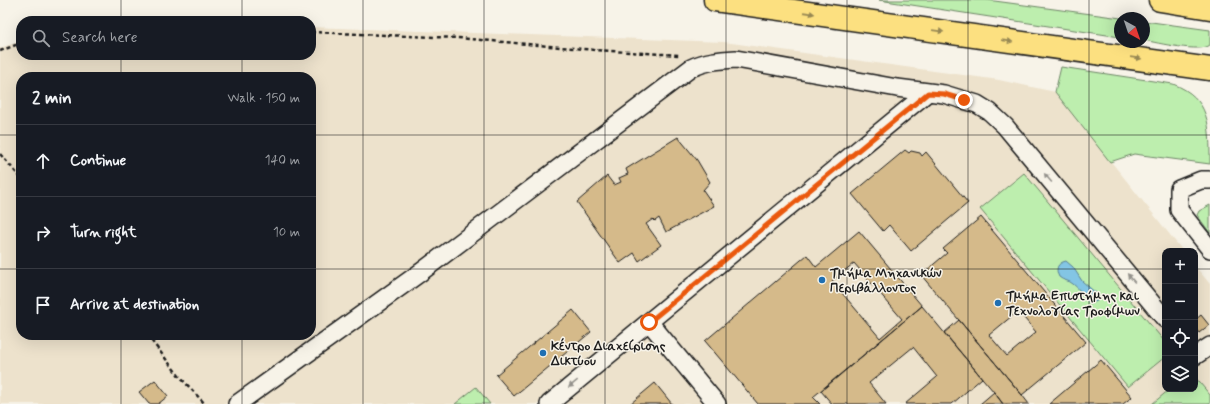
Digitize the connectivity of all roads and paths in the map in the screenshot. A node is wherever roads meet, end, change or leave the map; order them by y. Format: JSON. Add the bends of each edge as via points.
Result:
{"nodes":[{"id":1,"x":715,"y":0,"type":"edge"},
{"id":2,"x":1160,"y":0,"type":"edge"},
{"id":3,"x":1210,"y":8,"type":"edge"},
{"id":4,"x":316,"y":32,"type":"edge"},
{"id":5,"x":16,"y":45,"type":"edge"},
{"id":6,"x":0,"y":51,"type":"edge"},
{"id":7,"x":681,"y":55,"type":"dead end"},
{"id":8,"x":1210,"y":69,"type":"edge"},
{"id":9,"x":928,"y":93,"type":"junction"},
{"id":10,"x":0,"y":154,"type":"edge"},
{"id":11,"x":16,"y":172,"type":"edge"},
{"id":12,"x":1210,"y":180,"type":"edge"},
{"id":13,"x":1210,"y":249,"type":"edge"},
{"id":14,"x":1162,"y":315,"type":"edge"},
{"id":15,"x":649,"y":322,"type":"junction"},
{"id":16,"x":151,"y":340,"type":"edge"},
{"id":17,"x":1210,"y":346,"type":"edge"},
{"id":18,"x":1198,"y":354,"type":"edge"},
{"id":19,"x":205,"y":404,"type":"edge"},
{"id":20,"x":237,"y":404,"type":"edge"},
{"id":21,"x":550,"y":404,"type":"edge"},
{"id":22,"x":717,"y":404,"type":"edge"}],
"edges":[{"from":1,"to":8,"type":"highway","one_way":true},
{"from":2,"to":3,"type":"highway"},
{"from":4,"to":7,"type":"path","via":[[458,38]]},
{"from":5,"to":6,"type":"path"},
{"from":14,"to":9,"type":"street","one_way":true,"via":[[1005,126],[978,104],[944,94]]},
{"from":9,"to":15,"type":"street"},
{"from":9,"to":20,"type":"street","via":[[736,59],[704,62],[691,68],[421,272]]},
{"from":10,"to":11,"type":"path"},
{"from":12,"to":13,"type":"street","via":[[1201,180],[1179,189],[1179,210]]},
{"from":15,"to":21,"type":"street","one_way":true},
{"from":15,"to":22,"type":"street"},
{"from":16,"to":19,"type":"path"},
{"from":17,"to":18,"type":"street"}]}
